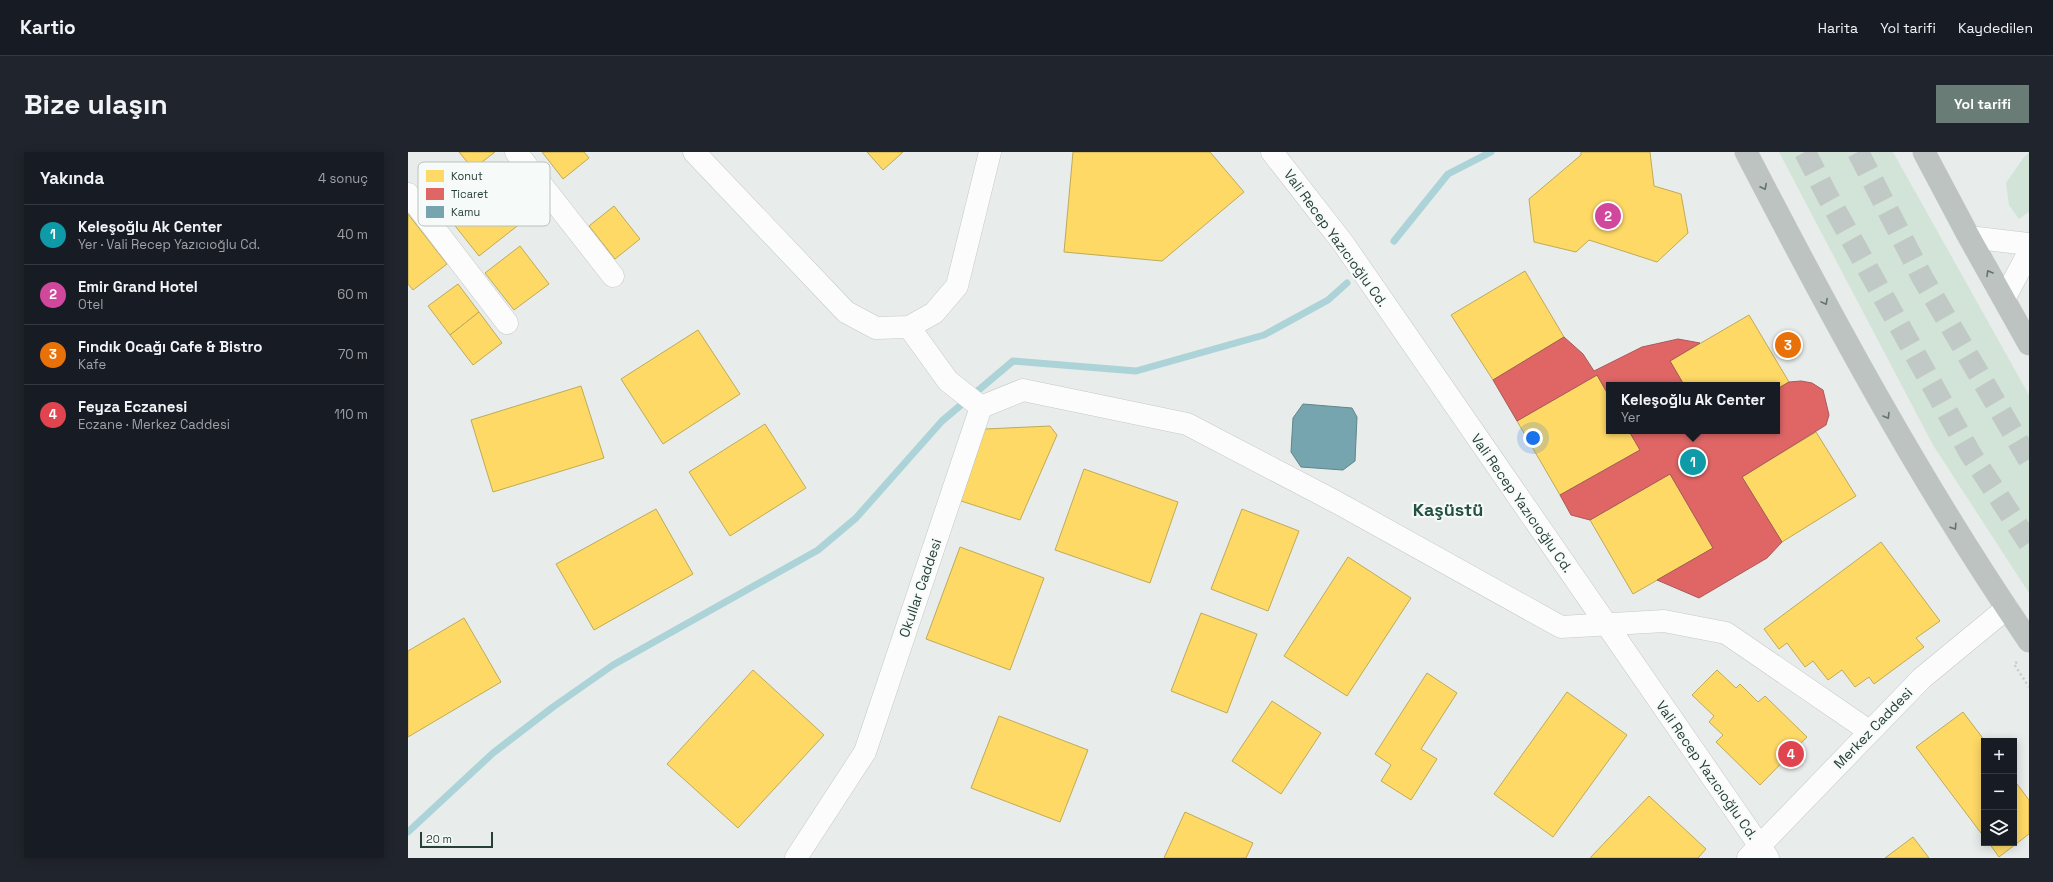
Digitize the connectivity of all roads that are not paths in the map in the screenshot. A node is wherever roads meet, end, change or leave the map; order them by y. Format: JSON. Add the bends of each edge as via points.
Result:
{"nodes":[{"id":1,"x":516,"y":152,"type":"edge"},
{"id":2,"x":694,"y":152,"type":"edge"},
{"id":3,"x":990,"y":152,"type":"edge"},
{"id":4,"x":1272,"y":152,"type":"edge"},
{"id":5,"x":1746,"y":152,"type":"edge"},
{"id":6,"x":1924,"y":152,"type":"edge"},
{"id":7,"x":524,"y":162,"type":"edge"},
{"id":8,"x":408,"y":194,"type":"edge"},
{"id":9,"x":550,"y":195,"type":"edge"},
{"id":10,"x":418,"y":207,"type":"edge"},
{"id":11,"x":433,"y":226,"type":"edge"},
{"id":12,"x":1969,"y":237,"type":"junction"},
{"id":13,"x":2029,"y":244,"type":"edge"},
{"id":14,"x":2029,"y":252,"type":"edge"},
{"id":15,"x":613,"y":276,"type":"dead end"},
{"id":16,"x":2004,"y":298,"type":"junction"},
{"id":17,"x":507,"y":323,"type":"dead end"},
{"id":18,"x":909,"y":327,"type":"junction"},
{"id":19,"x":2029,"y":344,"type":"edge"},
{"id":20,"x":981,"y":407,"type":"junction"},
{"id":21,"x":2007,"y":608,"type":"junction"},
{"id":22,"x":1605,"y":624,"type":"junction"},
{"id":23,"x":2029,"y":640,"type":"edge"},
{"id":24,"x":1868,"y":731,"type":"junction"},
{"id":25,"x":1758,"y":854,"type":"edge"},
{"id":26,"x":796,"y":858,"type":"edge"}],
"edges":[{"from":1,"to":7,"type":"street"},
{"from":2,"to":18,"type":"street","via":[[846,312],[876,328]]},
{"from":3,"to":18,"type":"street","via":[[957,286],[934,314]]},
{"from":4,"to":22,"type":"street","name":"Vali Recep Yazıcıoğlu Cd.","via":[[1343,243]]},
{"from":5,"to":21,"type":"highway","one_way":true,"via":[[1877,399],[1951,523]]},
{"from":6,"to":12,"type":"highway"},
{"from":8,"to":10,"type":"street"},
{"from":9,"to":15,"type":"street"},
{"from":11,"to":17,"type":"street"},
{"from":12,"to":13,"type":"street"},
{"from":16,"to":12,"type":"highway","one_way":true},
{"from":14,"to":16,"type":"street"},
{"from":16,"to":19,"type":"highway"},
{"from":18,"to":20,"type":"street","via":[[948,381]]},
{"from":20,"to":22,"type":"street","via":[[1023,390],[1187,424],[1338,503],[1561,627]]},
{"from":20,"to":26,"type":"street","name":"Okullar Caddesi","via":[[865,752]]},
{"from":21,"to":23,"type":"highway"},
{"from":21,"to":24,"type":"street","name":"Merkez Caddesi","via":[[1922,678]]},
{"from":22,"to":24,"type":"street","via":[[1664,621],[1726,633]]},
{"from":22,"to":25,"type":"street","name":"Vali Recep Yazıcıoğlu Cd."},
{"from":24,"to":25,"type":"street","name":"Merkez Caddesi"}]}
